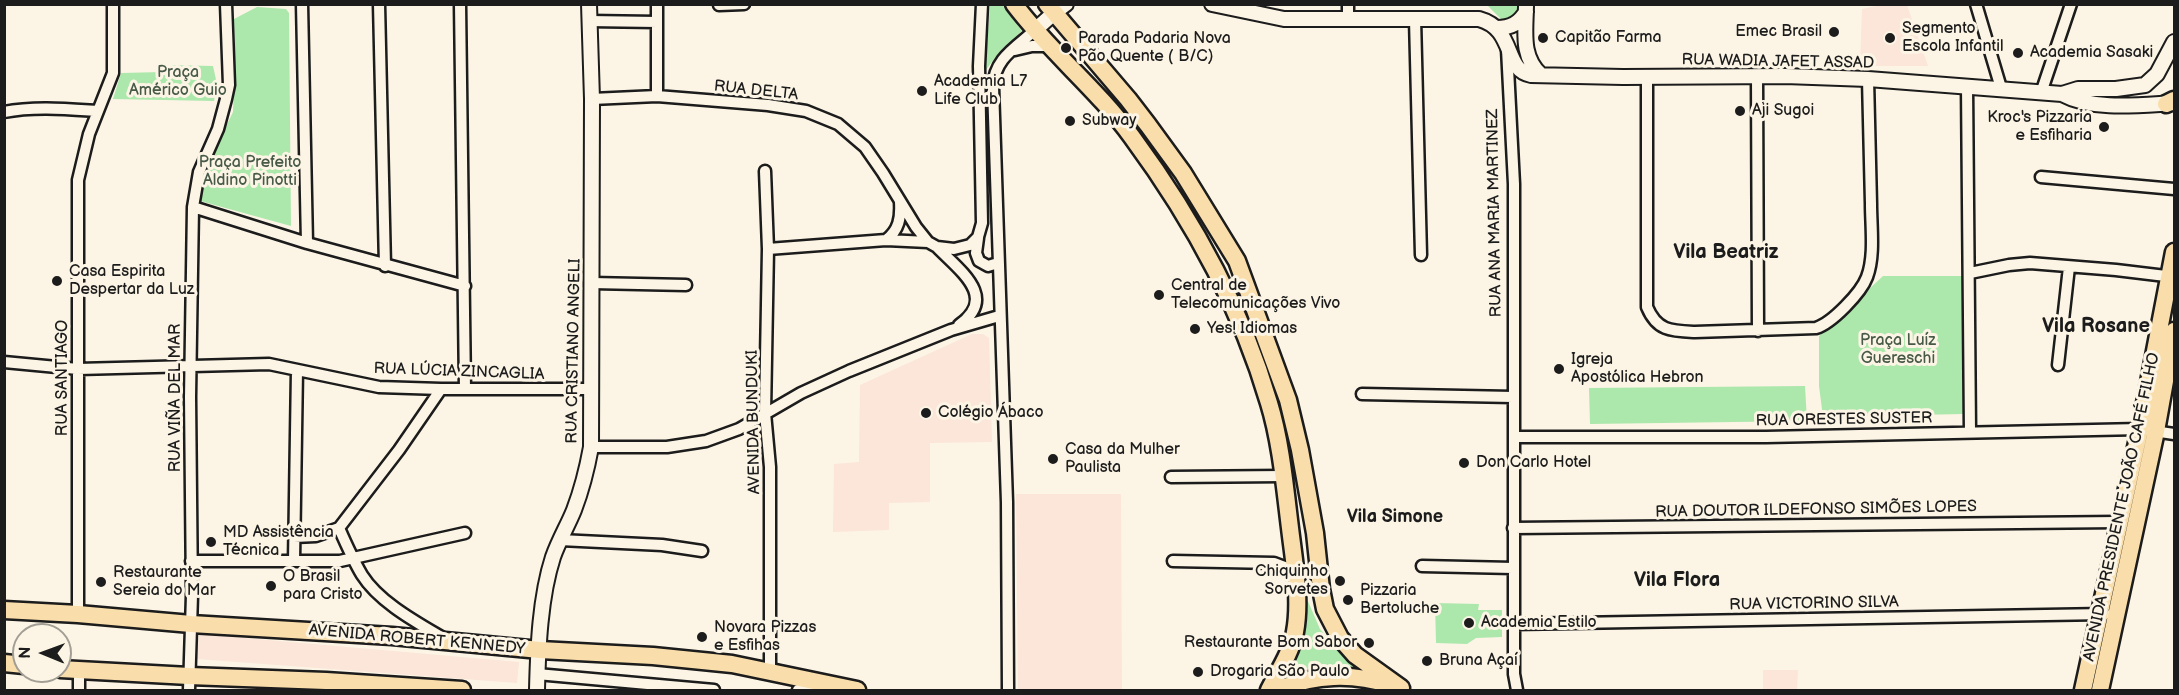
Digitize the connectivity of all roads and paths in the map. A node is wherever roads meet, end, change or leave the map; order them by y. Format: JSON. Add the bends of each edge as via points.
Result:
{"nodes":[{"id":1,"x":113,"y":4,"type":"edge"},
{"id":2,"x":226,"y":4,"type":"edge"},
{"id":3,"x":302,"y":4,"type":"edge"},
{"id":4,"x":378,"y":4,"type":"edge"},
{"id":5,"x":460,"y":4,"type":"edge"},
{"id":6,"x":589,"y":4,"type":"edge"},
{"id":7,"x":657,"y":4,"type":"edge"},
{"id":8,"x":744,"y":4,"type":"edge"},
{"id":9,"x":982,"y":4,"type":"edge"},
{"id":10,"x":1014,"y":4,"type":"edge"},
{"id":11,"x":1212,"y":4,"type":"edge"},
{"id":12,"x":1348,"y":4,"type":"edge"},
{"id":13,"x":1976,"y":4,"type":"edge"},
{"id":14,"x":2071,"y":4,"type":"edge"},
{"id":15,"x":719,"y":5,"type":"edge"},
{"id":16,"x":1056,"y":7,"type":"edge"},
{"id":17,"x":1235,"y":7,"type":"edge"},
{"id":18,"x":1526,"y":8,"type":"edge"},
{"id":19,"x":1457,"y":11,"type":"edge"},
{"id":20,"x":1348,"y":19,"type":"junction"},
{"id":21,"x":1415,"y":19,"type":"junction"},
{"id":22,"x":589,"y":21,"type":"junction"},
{"id":23,"x":657,"y":22,"type":"junction"},
{"id":24,"x":1497,"y":28,"type":"junction"},
{"id":25,"x":1034,"y":31,"type":"junction"},
{"id":26,"x":2175,"y":42,"type":"edge"},
{"id":27,"x":1048,"y":46,"type":"junction"},
{"id":28,"x":1507,"y":48,"type":"junction"},
{"id":29,"x":1012,"y":51,"type":"junction"},
{"id":30,"x":1540,"y":75,"type":"junction"},
{"id":31,"x":1647,"y":76,"type":"junction"},
{"id":32,"x":1757,"y":76,"type":"junction"},
{"id":33,"x":1868,"y":79,"type":"junction"},
{"id":34,"x":1967,"y":86,"type":"junction"},
{"id":35,"x":2001,"y":88,"type":"junction"},
{"id":36,"x":2041,"y":93,"type":"junction"},
{"id":37,"x":2062,"y":94,"type":"junction"},
{"id":38,"x":657,"y":96,"type":"junction"},
{"id":39,"x":592,"y":99,"type":"junction"},
{"id":40,"x":2172,"y":102,"type":"edge"},
{"id":41,"x":97,"y":111,"type":"junction"},
{"id":42,"x":4,"y":112,"type":"edge"},
{"id":43,"x":765,"y":171,"type":"dead end"},
{"id":44,"x":2041,"y":177,"type":"dead end"},
{"id":45,"x":2175,"y":189,"type":"edge"},
{"id":46,"x":899,"y":199,"type":"junction"},
{"id":47,"x":193,"y":207,"type":"junction"},
{"id":48,"x":978,"y":237,"type":"junction"},
{"id":49,"x":886,"y":240,"type":"junction"},
{"id":50,"x":307,"y":243,"type":"junction"},
{"id":51,"x":932,"y":244,"type":"junction"},
{"id":52,"x":768,"y":249,"type":"junction"},
{"id":53,"x":2175,"y":252,"type":"edge"},
{"id":54,"x":1421,"y":255,"type":"dead end"},
{"id":55,"x":998,"y":263,"type":"junction"},
{"id":56,"x":385,"y":266,"type":"junction"},
{"id":57,"x":2069,"y":267,"type":"junction"},
{"id":58,"x":1970,"y":273,"type":"junction"},
{"id":59,"x":2172,"y":277,"type":"edge"},
{"id":60,"x":592,"y":282,"type":"junction"},
{"id":61,"x":686,"y":285,"type":"dead end"},
{"id":62,"x":465,"y":286,"type":"junction"},
{"id":63,"x":2169,"y":311,"type":"edge"},
{"id":64,"x":999,"y":316,"type":"junction"},
{"id":65,"x":951,"y":330,"type":"junction"},
{"id":66,"x":1758,"y":331,"type":"junction"},
{"id":67,"x":2175,"y":331,"type":"edge"},
{"id":68,"x":4,"y":362,"type":"edge"},
{"id":69,"x":191,"y":365,"type":"junction"},
{"id":70,"x":2058,"y":365,"type":"dead end"},
{"id":71,"x":78,"y":369,"type":"junction"},
{"id":72,"x":297,"y":370,"type":"junction"},
{"id":73,"x":441,"y":389,"type":"junction"},
{"id":74,"x":465,"y":389,"type":"junction"},
{"id":75,"x":591,"y":389,"type":"junction"},
{"id":76,"x":1362,"y":394,"type":"dead end"},
{"id":77,"x":1513,"y":397,"type":"junction"},
{"id":78,"x":765,"y":413,"type":"junction"},
{"id":79,"x":2148,"y":430,"type":"junction"},
{"id":80,"x":1970,"y":432,"type":"junction"},
{"id":81,"x":2175,"y":434,"type":"edge"},
{"id":82,"x":1514,"y":437,"type":"junction"},
{"id":83,"x":591,"y":447,"type":"junction"},
{"id":84,"x":1284,"y":476,"type":"junction"},
{"id":85,"x":1171,"y":477,"type":"dead end"},
{"id":86,"x":2119,"y":522,"type":"junction"},
{"id":87,"x":339,"y":528,"type":"junction"},
{"id":88,"x":1513,"y":528,"type":"junction"},
{"id":89,"x":465,"y":533,"type":"dead end"},
{"id":90,"x":294,"y":537,"type":"junction"},
{"id":91,"x":560,"y":540,"type":"junction"},
{"id":92,"x":702,"y":551,"type":"dead end"},
{"id":93,"x":1292,"y":551,"type":"junction"},
{"id":94,"x":354,"y":559,"type":"junction"},
{"id":95,"x":191,"y":561,"type":"junction"},
{"id":96,"x":294,"y":561,"type":"junction"},
{"id":97,"x":1173,"y":561,"type":"dead end"},
{"id":98,"x":1274,"y":563,"type":"junction"},
{"id":99,"x":1422,"y":566,"type":"dead end"},
{"id":100,"x":1513,"y":568,"type":"junction"},
{"id":101,"x":1295,"y":570,"type":"junction"},
{"id":102,"x":4,"y":610,"type":"edge"},
{"id":103,"x":78,"y":614,"type":"junction"},
{"id":104,"x":2107,"y":614,"type":"junction"},
{"id":105,"x":191,"y":624,"type":"junction"},
{"id":106,"x":1514,"y":624,"type":"junction"},
{"id":107,"x":453,"y":643,"type":"junction"},
{"id":108,"x":540,"y":650,"type":"junction"},
{"id":109,"x":72,"y":670,"type":"edge"},
{"id":110,"x":79,"y":671,"type":"junction"},
{"id":111,"x":770,"y":672,"type":"junction"},
{"id":112,"x":537,"y":674,"type":"junction"},
{"id":113,"x":1515,"y":674,"type":"junction"},
{"id":114,"x":189,"y":683,"type":"edge"},
{"id":115,"x":828,"y":684,"type":"junction"},
{"id":116,"x":1403,"y":689,"type":"edge"},
{"id":117,"x":79,"y":690,"type":"edge"},
{"id":118,"x":454,"y":690,"type":"edge"},
{"id":119,"x":462,"y":690,"type":"edge"},
{"id":120,"x":537,"y":690,"type":"edge"},
{"id":121,"x":714,"y":690,"type":"edge"},
{"id":122,"x":798,"y":690,"type":"edge"},
{"id":123,"x":857,"y":690,"type":"edge"},
{"id":124,"x":1008,"y":690,"type":"edge"},
{"id":125,"x":1269,"y":690,"type":"edge"},
{"id":126,"x":1278,"y":690,"type":"edge"},
{"id":127,"x":1511,"y":690,"type":"edge"},
{"id":128,"x":1517,"y":690,"type":"edge"},
{"id":129,"x":2083,"y":690,"type":"edge"},
{"id":130,"x":2100,"y":690,"type":"edge"}],
"edges":[{"from":1,"to":41,"type":"street","name":"RUA SANTIAGO","via":[[112,73]]},
{"from":2,"to":47,"type":"street","name":"RUA VIÑA DEL MAR","via":[[229,85],[218,129],[199,172]]},
{"from":3,"to":50,"type":"street"},
{"from":4,"to":56,"type":"street"},
{"from":5,"to":62,"type":"street"},
{"from":6,"to":22,"type":"street","name":"RUA CRISTIANO ANGELI"},
{"from":7,"to":23,"type":"street"},
{"from":8,"to":15,"type":"street"},
{"from":9,"to":48,"type":"street","via":[[982,223]]},
{"from":10,"to":25,"type":"main road"},
{"from":11,"to":17,"type":"street"},
{"from":12,"to":20,"type":"street"},
{"from":13,"to":35,"type":"street"},
{"from":14,"to":36,"type":"street"},
{"from":16,"to":25,"type":"street"},
{"from":16,"to":116,"type":"main road","via":[[1183,173],[1237,261],[1293,420],[1308,488],[1325,609],[1355,656]]},
{"from":17,"to":20,"type":"street","via":[[1284,19]]},
{"from":18,"to":24,"type":"street","via":[[1521,20],[1511,27]]},
{"from":18,"to":30,"type":"street","via":[[1527,56]]},
{"from":19,"to":21,"type":"street"},
{"from":19,"to":24,"type":"street"},
{"from":20,"to":21,"type":"street"},
{"from":21,"to":54,"type":"street"},
{"from":22,"to":23,"type":"street"},
{"from":22,"to":39,"type":"street","name":"RUA CRISTIANO ANGELI"},
{"from":23,"to":38,"type":"street"},
{"from":24,"to":28,"type":"street","name":"RUA ANA MARIA MARTINEZ"},
{"from":25,"to":27,"type":"main road"},
{"from":25,"to":29,"type":"street"},
{"from":26,"to":37,"type":"street","name":"RUA WADIA JAFET ASSAD","via":[[2157,74],[2145,85],[2078,89]]},
{"from":27,"to":29,"type":"street"},
{"from":27,"to":84,"type":"main road","via":[[1130,134],[1166,184],[1211,262],[1248,340],[1270,405]]},
{"from":28,"to":30,"type":"street","name":"RUA WADIA JAFET ASSAD","via":[[1523,73]]},
{"from":28,"to":77,"type":"street","name":"RUA ANA MARIA MARTINEZ","via":[[1514,184]]},
{"from":29,"to":55,"type":"street","via":[[996,68],[993,81]]},
{"from":30,"to":31,"type":"street","name":"RUA WADIA JAFET ASSAD"},
{"from":31,"to":32,"type":"street","name":"RUA WADIA JAFET ASSAD"},
{"from":31,"to":66,"type":"street","via":[[1646,290],[1652,319],[1660,327],[1676,331]]},
{"from":32,"to":33,"type":"street","name":"RUA WADIA JAFET ASSAD"},
{"from":32,"to":66,"type":"street"},
{"from":33,"to":34,"type":"street","name":"RUA WADIA JAFET ASSAD"},
{"from":33,"to":66,"type":"street","via":[[1871,220],[1865,283],[1822,326]]},
{"from":34,"to":35,"type":"street","name":"RUA WADIA JAFET ASSAD"},
{"from":34,"to":58,"type":"street"},
{"from":35,"to":36,"type":"street","name":"RUA WADIA JAFET ASSAD"},
{"from":36,"to":37,"type":"street","name":"RUA WADIA JAFET ASSAD"},
{"from":37,"to":40,"type":"street","name":"RUA WADIA JAFET ASSAD","via":[[2076,101],[2125,105]]},
{"from":38,"to":39,"type":"street","name":"RUA DELTA"},
{"from":38,"to":46,"type":"street","name":"RUA DELTA","via":[[768,105],[823,117],[838,124],[865,147]]},
{"from":39,"to":60,"type":"street","name":"RUA CRISTIANO ANGELI"},
{"from":41,"to":42,"type":"street"},
{"from":41,"to":71,"type":"street","name":"RUA SANTIAGO","via":[[78,180]]},
{"from":43,"to":52,"type":"street","name":"AVENIDA BUNDUKI"},
{"from":44,"to":45,"type":"street"},
{"from":46,"to":49,"type":"street","via":[[898,225]]},
{"from":46,"to":51,"type":"street","name":"RUA DELTA"},
{"from":47,"to":50,"type":"street"},
{"from":47,"to":69,"type":"street","name":"RUA VIÑA DEL MAR"},
{"from":48,"to":51,"type":"street","via":[[962,248]]},
{"from":48,"to":55,"type":"street","via":[[979,261],[988,266]]},
{"from":49,"to":51,"type":"street"},
{"from":49,"to":52,"type":"street"},
{"from":50,"to":56,"type":"street"},
{"from":51,"to":65,"type":"street","name":"RUA DELTA","via":[[969,281],[976,294],[974,311]]},
{"from":52,"to":78,"type":"street","name":"AVENIDA BUNDUKI"},
{"from":53,"to":59,"type":"main road","name":"AVENIDA PRESIDENTE JOÃO CAFÉ FILHO"},
{"from":55,"to":64,"type":"street"},
{"from":56,"to":62,"type":"street"},
{"from":57,"to":58,"type":"street","via":[[2009,264]]},
{"from":57,"to":59,"type":"street"},
{"from":57,"to":70,"type":"street"},
{"from":58,"to":80,"type":"street"},
{"from":59,"to":63,"type":"main road","name":"AVENIDA PRESIDENTE JOÃO CAFÉ FILHO"},
{"from":60,"to":61,"type":"street"},
{"from":60,"to":75,"type":"street","name":"RUA CRISTIANO ANGELI"},
{"from":62,"to":74,"type":"street"},
{"from":63,"to":79,"type":"main road","name":"AVENIDA PRESIDENTE JOÃO CAFÉ FILHO"},
{"from":64,"to":65,"type":"street"},
{"from":64,"to":124,"type":"street","via":[[1007,502]]},
{"from":65,"to":78,"type":"street","via":[[849,371]]},
{"from":67,"to":79,"type":"main road","name":"AVENIDA PRESIDENTE JOÃO CAFÉ FILHO"},
{"from":68,"to":71,"type":"street","name":"RUA LÚCIA ZINCAGLIA"},
{"from":69,"to":71,"type":"street","name":"RUA LÚCIA ZINCAGLIA"},
{"from":69,"to":72,"type":"street","name":"RUA LÚCIA ZINCAGLIA","via":[[269,364]]},
{"from":69,"to":95,"type":"street","name":"RUA VIÑA DEL MAR"},
{"from":71,"to":103,"type":"street","name":"RUA SANTIAGO"},
{"from":72,"to":73,"type":"street","name":"RUA LÚCIA ZINCAGLIA","via":[[379,387]]},
{"from":72,"to":90,"type":"street"},
{"from":73,"to":74,"type":"street","name":"RUA LÚCIA ZINCAGLIA"},
{"from":73,"to":87,"type":"street"},
{"from":74,"to":75,"type":"street","name":"RUA LÚCIA ZINCAGLIA"},
{"from":75,"to":83,"type":"street","name":"RUA CRISTIANO ANGELI"},
{"from":76,"to":77,"type":"street"},
{"from":77,"to":82,"type":"street","name":"RUA ANA MARIA MARTINEZ"},
{"from":78,"to":83,"type":"street","via":[[725,435],[686,445]]},
{"from":78,"to":111,"type":"street","name":"AVENIDA BUNDUKI","via":[[771,467]]},
{"from":79,"to":80,"type":"street","name":"RUA ORESTES SUSTER"},
{"from":79,"to":81,"type":"street","name":"RUA ORESTES SUSTER"},
{"from":79,"to":86,"type":"main road","name":"AVENIDA PRESIDENTE JOÃO CAFÉ FILHO"},
{"from":79,"to":104,"type":"main road","name":"AVENIDA PRESIDENTE JOÃO CAFÉ FILHO"},
{"from":80,"to":82,"type":"street","name":"RUA ORESTES SUSTER"},
{"from":82,"to":88,"type":"street","name":"RUA ANA MARIA MARTINEZ"},
{"from":83,"to":91,"type":"street","name":"RUA CRISTIANO ANGELI","via":[[586,475]]},
{"from":84,"to":85,"type":"street"},
{"from":84,"to":93,"type":"main road"},
{"from":86,"to":88,"type":"street","name":"RUA DOUTOR ILDEFONSO SIMÕES LOPES"},
{"from":86,"to":104,"type":"main road","name":"AVENIDA PRESIDENTE JOÃO CAFÉ FILHO"},
{"from":87,"to":90,"type":"street","via":[[316,536]]},
{"from":87,"to":94,"type":"street"},
{"from":88,"to":100,"type":"street","name":"RUA ANA MARIA MARTINEZ"},
{"from":89,"to":94,"type":"street"},
{"from":90,"to":96,"type":"street"},
{"from":91,"to":92,"type":"street"},
{"from":91,"to":108,"type":"street","name":"RUA CRISTIANO ANGELI","via":[[547,581]]},
{"from":93,"to":98,"type":"street"},
{"from":93,"to":101,"type":"main road"},
{"from":94,"to":96,"type":"street"},
{"from":94,"to":107,"type":"street","via":[[363,576],[393,606]]},
{"from":95,"to":96,"type":"street"},
{"from":95,"to":105,"type":"street","name":"RUA VIÑA DEL MAR"},
{"from":97,"to":98,"type":"street"},
{"from":98,"to":101,"type":"street"},
{"from":99,"to":100,"type":"street"},
{"from":100,"to":106,"type":"street","name":"RUA ANA MARIA MARTINEZ"},
{"from":101,"to":125,"type":"main road","via":[[1294,636]]},
{"from":102,"to":103,"type":"main road","name":"AVENIDA ROBERT KENNEDY"},
{"from":103,"to":105,"type":"main road","name":"AVENIDA ROBERT KENNEDY"},
{"from":104,"to":106,"type":"street","name":"RUA VICTORINO SILVA"},
{"from":104,"to":129,"type":"main road","name":"AVENIDA PRESIDENTE JOÃO CAFÉ FILHO"},
{"from":104,"to":130,"type":"main road","name":"AVENIDA PRESIDENTE JOÃO CAFÉ FILHO"},
{"from":105,"to":107,"type":"main road","name":"AVENIDA ROBERT KENNEDY"},
{"from":105,"to":114,"type":"street","name":"RUA VIÑA DEL MAR"},
{"from":106,"to":113,"type":"street","name":"RUA ANA MARIA MARTINEZ"},
{"from":107,"to":108,"type":"main road","name":"AVENIDA ROBERT KENNEDY"},
{"from":108,"to":111,"type":"main road","name":"AVENIDA ROBERT KENNEDY","via":[[653,656]]},
{"from":108,"to":112,"type":"street","name":"RUA CRISTIANO ANGELI"},
{"from":109,"to":110,"type":"main road"},
{"from":110,"to":114,"type":"main road"},
{"from":110,"to":117,"type":"street"},
{"from":111,"to":115,"type":"main road","name":"AVENIDA ROBERT KENNEDY"},
{"from":112,"to":120,"type":"street","name":"RUA CRISTIANO ANGELI"},
{"from":112,"to":121,"type":"street","name":"AVENIDA ROBERT KENNEDY"},
{"from":113,"to":127,"type":"street"},
{"from":113,"to":128,"type":"street","name":"RUA ANA MARIA MARTINEZ"},
{"from":114,"to":118,"type":"main road","via":[[326,681]]},
{"from":115,"to":122,"type":"street","name":"AVENIDA ROBERT KENNEDY"},
{"from":115,"to":123,"type":"main road","name":"AVENIDA ROBERT KENNEDY"},
{"from":116,"to":126,"type":"main road","via":[[1376,680],[1337,676]]},
{"from":118,"to":119,"type":"main road"}]}
